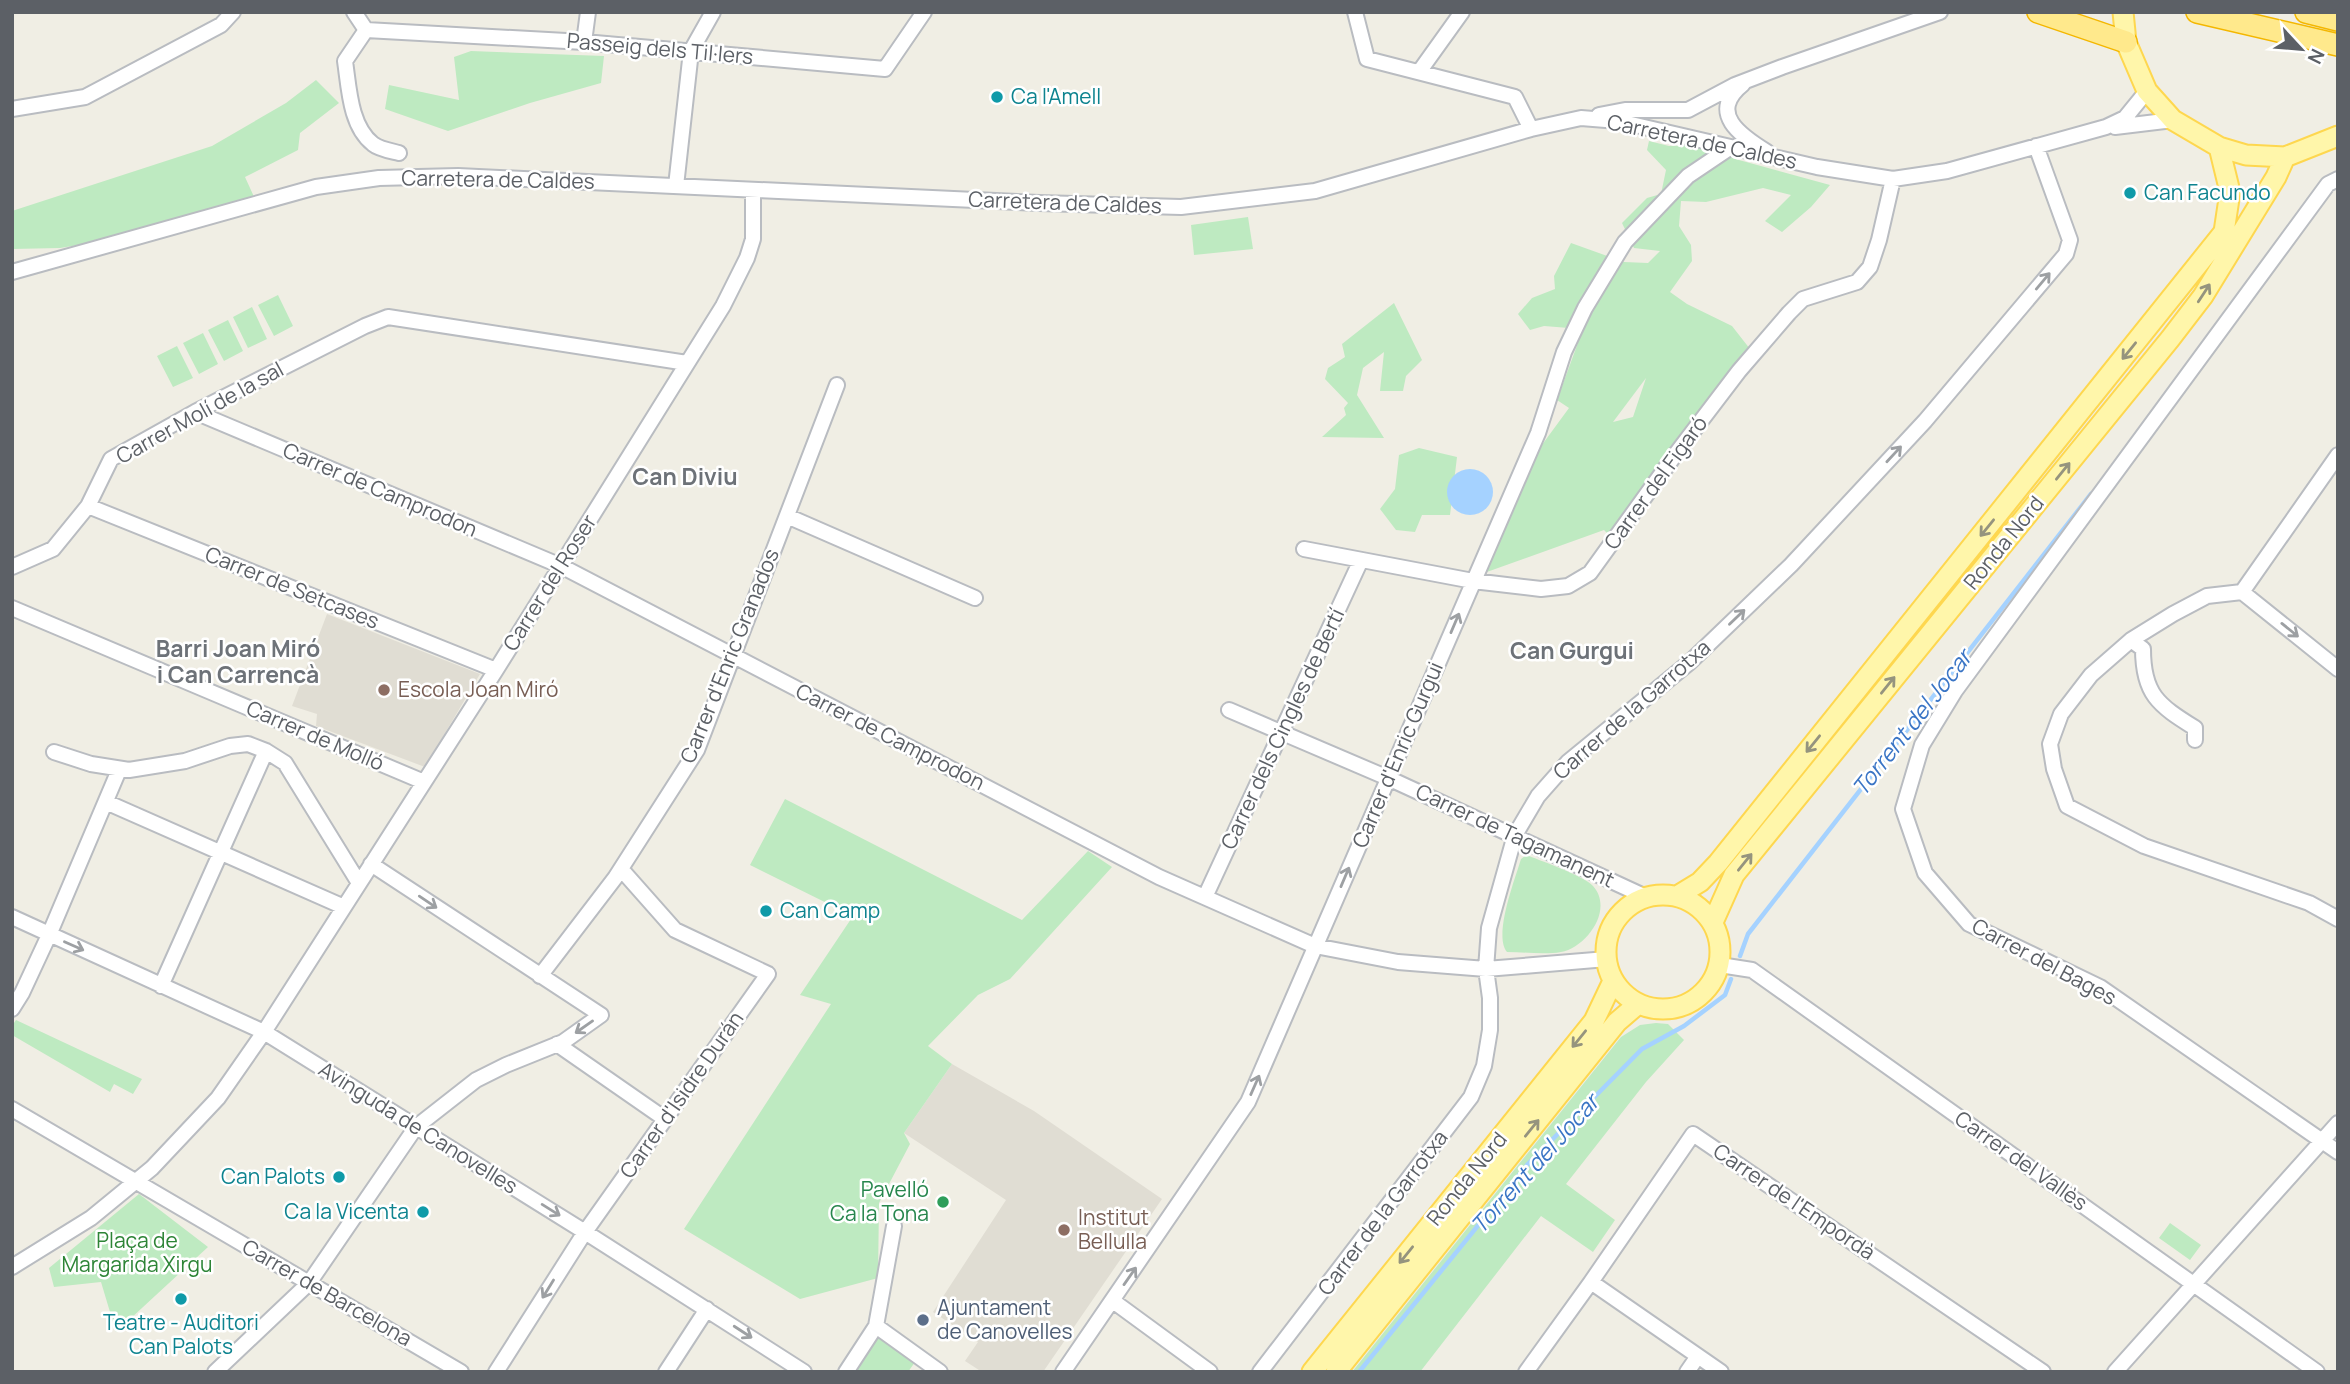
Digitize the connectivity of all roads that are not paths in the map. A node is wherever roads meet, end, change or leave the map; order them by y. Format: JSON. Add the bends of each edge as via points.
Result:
{"nodes":[{"id":1,"x":233,"y":12,"type":"edge"},
{"id":2,"x":354,"y":12,"type":"edge"},
{"id":3,"x":588,"y":12,"type":"edge"},
{"id":4,"x":713,"y":12,"type":"edge"},
{"id":5,"x":924,"y":12,"type":"edge"},
{"id":6,"x":1354,"y":12,"type":"edge"},
{"id":7,"x":1462,"y":12,"type":"edge"},
{"id":8,"x":1940,"y":12,"type":"edge"},
{"id":9,"x":2038,"y":12,"type":"edge"},
{"id":10,"x":2123,"y":12,"type":"edge"},
{"id":11,"x":2197,"y":12,"type":"edge"},
{"id":12,"x":2306,"y":12,"type":"edge"},
{"id":13,"x":2338,"y":20,"type":"edge"},
{"id":14,"x":366,"y":30,"type":"junction"},
{"id":15,"x":2126,"y":41,"type":"junction"},
{"id":16,"x":584,"y":42,"type":"junction"},
{"id":17,"x":2338,"y":45,"type":"edge"},
{"id":18,"x":691,"y":51,"type":"junction"},
{"id":19,"x":1419,"y":72,"type":"junction"},
{"id":20,"x":1749,"y":79,"type":"junction"},
{"id":21,"x":2147,"y":91,"type":"junction"},
{"id":22,"x":12,"y":109,"type":"edge"},
{"id":23,"x":1688,"y":110,"type":"junction"},
{"id":24,"x":1581,"y":118,"type":"junction"},
{"id":25,"x":2173,"y":120,"type":"junction"},
{"id":26,"x":2106,"y":127,"type":"junction"},
{"id":27,"x":1531,"y":129,"type":"junction"},
{"id":28,"x":2338,"y":136,"type":"edge"},
{"id":29,"x":1689,"y":138,"type":"junction"},
{"id":30,"x":2036,"y":146,"type":"junction"},
{"id":31,"x":1731,"y":147,"type":"junction"},
{"id":32,"x":2219,"y":147,"type":"junction"},
{"id":33,"x":399,"y":153,"type":"dead end"},
{"id":34,"x":2285,"y":157,"type":"junction"},
{"id":35,"x":1778,"y":158,"type":"junction"},
{"id":36,"x":1893,"y":179,"type":"junction"},
{"id":37,"x":2338,"y":179,"type":"edge"},
{"id":38,"x":676,"y":186,"type":"junction"},
{"id":39,"x":753,"y":190,"type":"junction"},
{"id":40,"x":12,"y":272,"type":"edge"},
{"id":41,"x":687,"y":363,"type":"junction"},
{"id":42,"x":837,"y":385,"type":"dead end"},
{"id":43,"x":195,"y":412,"type":"junction"},
{"id":44,"x":2335,"y":464,"type":"edge"},
{"id":45,"x":89,"y":506,"type":"junction"},
{"id":46,"x":787,"y":516,"type":"junction"},
{"id":47,"x":1304,"y":549,"type":"dead end"},
{"id":48,"x":1361,"y":560,"type":"junction"},
{"id":49,"x":561,"y":566,"type":"junction"},
{"id":50,"x":12,"y":567,"type":"edge"},
{"id":51,"x":1473,"y":581,"type":"junction"},
{"id":52,"x":2242,"y":592,"type":"junction"},
{"id":53,"x":975,"y":598,"type":"dead end"},
{"id":54,"x":12,"y":607,"type":"edge"},
{"id":55,"x":2132,"y":640,"type":"junction"},
{"id":56,"x":734,"y":656,"type":"junction"},
{"id":57,"x":2338,"y":669,"type":"edge"},
{"id":58,"x":496,"y":670,"type":"junction"},
{"id":59,"x":1229,"y":710,"type":"dead end"},
{"id":60,"x":1281,"y":732,"type":"junction"},
{"id":61,"x":2195,"y":740,"type":"dead end"},
{"id":62,"x":266,"y":751,"type":"junction"},
{"id":63,"x":54,"y":752,"type":"dead end"},
{"id":64,"x":119,"y":770,"type":"junction"},
{"id":65,"x":1388,"y":778,"type":"junction"},
{"id":66,"x":424,"y":782,"type":"junction"},
{"id":67,"x":106,"y":802,"type":"junction"},
{"id":68,"x":1515,"y":835,"type":"junction"},
{"id":69,"x":220,"y":852,"type":"junction"},
{"id":70,"x":371,"y":864,"type":"junction"},
{"id":71,"x":621,"y":869,"type":"junction"},
{"id":72,"x":359,"y":883,"type":"junction"},
{"id":73,"x":1677,"y":896,"type":"junction"},
{"id":74,"x":1205,"y":897,"type":"junction"},
{"id":75,"x":1646,"y":897,"type":"junction"},
{"id":76,"x":344,"y":907,"type":"junction"},
{"id":77,"x":12,"y":918,"type":"edge"},
{"id":78,"x":2338,"y":919,"type":"edge"},
{"id":79,"x":1713,"y":922,"type":"junction"},
{"id":80,"x":49,"y":935,"type":"junction"},
{"id":81,"x":1315,"y":946,"type":"junction"},
{"id":82,"x":1607,"y":959,"type":"junction"},
{"id":83,"x":1720,"y":965,"type":"junction"},
{"id":84,"x":1486,"y":969,"type":"junction"},
{"id":85,"x":540,"y":976,"type":"junction"},
{"id":86,"x":1613,"y":981,"type":"junction"},
{"id":87,"x":161,"y":986,"type":"junction"},
{"id":88,"x":1638,"y":1004,"type":"junction"},
{"id":89,"x":12,"y":1009,"type":"edge"},
{"id":90,"x":264,"y":1032,"type":"junction"},
{"id":91,"x":557,"y":1044,"type":"junction"},
{"id":92,"x":12,"y":1109,"type":"edge"},
{"id":93,"x":665,"y":1119,"type":"junction"},
{"id":94,"x":2338,"y":1123,"type":"edge"},
{"id":95,"x":416,"y":1127,"type":"junction"},
{"id":96,"x":2323,"y":1140,"type":"junction"},
{"id":97,"x":2338,"y":1152,"type":"edge"},
{"id":98,"x":136,"y":1180,"type":"junction"},
{"id":99,"x":894,"y":1226,"type":"dead end"},
{"id":100,"x":585,"y":1232,"type":"junction"},
{"id":101,"x":12,"y":1267,"type":"edge"},
{"id":102,"x":1591,"y":1282,"type":"junction"},
{"id":103,"x":309,"y":1283,"type":"junction"},
{"id":104,"x":2193,"y":1284,"type":"junction"},
{"id":105,"x":1113,"y":1301,"type":"junction"},
{"id":106,"x":707,"y":1309,"type":"junction"},
{"id":107,"x":876,"y":1326,"type":"junction"},
{"id":108,"x":1698,"y":1356,"type":"junction"},
{"id":109,"x":215,"y":1372,"type":"edge"},
{"id":110,"x":461,"y":1372,"type":"edge"},
{"id":111,"x":496,"y":1372,"type":"edge"},
{"id":112,"x":666,"y":1372,"type":"edge"},
{"id":113,"x":804,"y":1372,"type":"edge"},
{"id":114,"x":846,"y":1372,"type":"edge"},
{"id":115,"x":940,"y":1372,"type":"edge"},
{"id":116,"x":1063,"y":1372,"type":"edge"},
{"id":117,"x":1210,"y":1372,"type":"edge"},
{"id":118,"x":1261,"y":1372,"type":"edge"},
{"id":119,"x":1312,"y":1372,"type":"edge"},
{"id":120,"x":1336,"y":1372,"type":"edge"},
{"id":121,"x":1526,"y":1372,"type":"edge"},
{"id":122,"x":1687,"y":1372,"type":"edge"},
{"id":123,"x":1721,"y":1372,"type":"edge"},
{"id":124,"x":2043,"y":1372,"type":"edge"},
{"id":125,"x":2115,"y":1372,"type":"edge"},
{"id":126,"x":2317,"y":1372,"type":"edge"}],
"edges":[{"from":1,"to":22,"type":"street","via":[[221,25],[85,97]]},
{"from":2,"to":14,"type":"street"},
{"from":3,"to":16,"type":"street"},
{"from":4,"to":18,"type":"street"},
{"from":5,"to":18,"type":"street","name":"Passeig dels Til·lers","via":[[885,69]]},
{"from":6,"to":19,"type":"street","via":[[1367,58]]},
{"from":7,"to":19,"type":"street"},
{"from":8,"to":20,"type":"street"},
{"from":9,"to":15,"type":"highway"},
{"from":10,"to":15,"type":"main road"},
{"from":11,"to":17,"type":"highway"},
{"from":12,"to":13,"type":"highway"},
{"from":14,"to":16,"type":"street","name":"Passeig dels Til·lers"},
{"from":14,"to":33,"type":"street","via":[[345,61],[351,102],[361,131],[374,146]]},
{"from":15,"to":21,"type":"main road"},
{"from":16,"to":18,"type":"street","name":"Passeig dels Til·lers"},
{"from":18,"to":38,"type":"street"},
{"from":19,"to":27,"type":"street","via":[[1515,97]]},
{"from":20,"to":23,"type":"street"},
{"from":20,"to":35,"type":"street","via":[[1733,92],[1727,108],[1731,125]]},
{"from":21,"to":25,"type":"main road"},
{"from":21,"to":26,"type":"street","via":[[2125,118]]},
{"from":23,"to":24,"type":"street","via":[[1625,110]]},
{"from":23,"to":29,"type":"street","via":[[1682,129]]},
{"from":24,"to":27,"type":"street","name":"Carretera de Caldes"},
{"from":24,"to":29,"type":"street","name":"Carretera de Caldes","via":[[1618,121]]},
{"from":25,"to":26,"type":"street"},
{"from":25,"to":32,"type":"main road"},
{"from":26,"to":30,"type":"street","name":"Carretera de Caldes"},
{"from":27,"to":39,"type":"street","name":"Carretera de Caldes","via":[[1315,191],[1181,207]]},
{"from":28,"to":34,"type":"main road"},
{"from":29,"to":31,"type":"street","name":"Carretera de Caldes"},
{"from":30,"to":36,"type":"street","name":"Carretera de Caldes","via":[[1947,171]]},
{"from":68,"to":30,"type":"street","name":"Carrer de la Garrotxa","one_way":true,"via":[[1538,796],[1568,762],[1690,662],[1791,565],[1925,421],[2066,254],[2070,240]]},
{"from":31,"to":35,"type":"street","name":"Carretera de Caldes"},
{"from":31,"to":51,"type":"street","name":"Carrer d'Enric Gurgui","via":[[1688,176],[1625,242],[1585,308],[1564,352],[1538,433]]},
{"from":32,"to":34,"type":"main road","via":[[2246,155]]},
{"from":32,"to":73,"type":"main road","name":"Ronda Nord","one_way":true,"via":[[2230,192],[2224,232],[1718,863],[1700,882]]},
{"from":79,"to":34,"type":"main road","name":"Ronda Nord","one_way":true,"via":[[1734,875],[2171,339],[2203,296]]},
{"from":35,"to":36,"type":"street","name":"Carretera de Caldes"},
{"from":36,"to":51,"type":"street","name":"Carrer del Figaró","via":[[1870,267],[1857,282],[1803,299],[1788,313],[1683,444],[1590,573],[1568,586],[1541,589]]},
{"from":37,"to":96,"type":"street","name":"Carrer del Bages","via":[[2328,184],[1955,691],[1922,745],[1903,809],[1925,873],[1969,924],[2100,988]]},
{"from":38,"to":39,"type":"street","name":"Carretera de Caldes"},
{"from":38,"to":40,"type":"street","name":"Carretera de Caldes","via":[[458,176],[379,178],[316,187]]},
{"from":39,"to":41,"type":"street","name":"Carrer del Roser","via":[[753,239],[747,258]]},
{"from":41,"to":43,"type":"street","name":"Carrer Molí de la sal","via":[[388,317]]},
{"from":41,"to":49,"type":"street","name":"Carrer del Roser"},
{"from":42,"to":46,"type":"street","name":"Carrer d'Enric Granados"},
{"from":43,"to":45,"type":"street","name":"Carrer Molí de la sal","via":[[111,458]]},
{"from":43,"to":49,"type":"street","name":"Carrer de Camprodon"},
{"from":44,"to":52,"type":"street"},
{"from":45,"to":50,"type":"street","name":"Carrer Molí de la sal","via":[[53,549]]},
{"from":45,"to":58,"type":"street","name":"Carrer de Setcases"},
{"from":46,"to":53,"type":"street"},
{"from":46,"to":56,"type":"street","name":"Carrer d'Enric Granados"},
{"from":47,"to":48,"type":"street","name":"Carrer del Figaró"},
{"from":48,"to":51,"type":"street","name":"Carrer del Figaró"},
{"from":48,"to":60,"type":"street","name":"Carrer dels Cingles de Bertí"},
{"from":49,"to":56,"type":"street","name":"Carrer de Camprodon"},
{"from":49,"to":58,"type":"street","name":"Carrer del Roser"},
{"from":65,"to":51,"type":"street","name":"Carrer d'Enric Gurgui","one_way":true},
{"from":52,"to":55,"type":"street","via":[[2207,596]]},
{"from":52,"to":57,"type":"street","one_way":true},
{"from":54,"to":66,"type":"street","name":"Carrer de Molló"},
{"from":55,"to":61,"type":"street","via":[[2143,649],[2143,670],[2152,696],[2195,728]]},
{"from":55,"to":78,"type":"street","via":[[2091,675],[2061,714],[2050,744],[2067,806],[2144,846],[2308,903]]},
{"from":56,"to":71,"type":"street","name":"Carrer d'Enric Granados","via":[[697,750]]},
{"from":56,"to":74,"type":"street","name":"Carrer de Camprodon"},
{"from":58,"to":66,"type":"street","name":"Carrer del Roser"},
{"from":59,"to":60,"type":"street","name":"Carrer de Tagamanent"},
{"from":60,"to":65,"type":"street","name":"Carrer de Tagamanent"},
{"from":60,"to":74,"type":"street","name":"Carrer dels Cingles de Bertí"},
{"from":62,"to":64,"type":"street","via":[[248,744],[230,746],[156,768]]},
{"from":62,"to":69,"type":"street"},
{"from":62,"to":72,"type":"street","via":[[285,763]]},
{"from":63,"to":64,"type":"street"},
{"from":64,"to":67,"type":"street"},
{"from":65,"to":68,"type":"street","name":"Carrer de Tagamanent"},
{"from":81,"to":65,"type":"street","name":"Carrer d'Enric Gurgui","one_way":true},
{"from":66,"to":70,"type":"street","name":"Carrer del Roser"},
{"from":67,"to":69,"type":"street"},
{"from":67,"to":80,"type":"street"},
{"from":68,"to":75,"type":"street","name":"Carrer de Tagamanent"},
{"from":68,"to":84,"type":"street","name":"Carrer de la Garrotxa","via":[[1489,928]]},
{"from":69,"to":76,"type":"street"},
{"from":69,"to":87,"type":"street"},
{"from":70,"to":72,"type":"street","name":"Carrer del Roser"},
{"from":70,"to":85,"type":"street","one_way":true},
{"from":71,"to":85,"type":"street","name":"Carrer d'Enric Granados"},
{"from":71,"to":93,"type":"street","name":"Carrer d'Isidre Durán","via":[[675,930],[768,974]]},
{"from":72,"to":76,"type":"street","name":"Carrer del Roser"},
{"from":73,"to":75,"type":"main road"},
{"from":73,"to":79,"type":"main road","via":[[1694,903]]},
{"from":74,"to":81,"type":"street","name":"Carrer de Camprodon"},
{"from":75,"to":82,"type":"main road","via":[[1621,914],[1607,943]]},
{"from":76,"to":90,"type":"street","name":"Carrer del Roser"},
{"from":77,"to":80,"type":"street","name":"Avinguda de Canovelles"},
{"from":79,"to":83,"type":"main road","via":[[1721,947]]},
{"from":80,"to":87,"type":"street","name":"Avinguda de Canovelles","one_way":true},
{"from":80,"to":89,"type":"street"},
{"from":81,"to":84,"type":"street","name":"Carrer de Camprodon","via":[[1398,962]]},
{"from":105,"to":81,"type":"street","name":"Carrer d'Enric Gurgui","one_way":true,"via":[[1248,1102]]},
{"from":82,"to":84,"type":"street","name":"Carrer de Camprodon"},
{"from":82,"to":86,"type":"main road"},
{"from":83,"to":88,"type":"main road","via":[[1711,986],[1685,1006],[1658,1010]]},
{"from":83,"to":104,"type":"street","name":"Carrer del Vallès","via":[[1752,970]]},
{"from":84,"to":118,"type":"street","name":"Carrer de la Garrotxa","via":[[1490,1030],[1484,1066],[1471,1097]]},
{"from":85,"to":91,"type":"street","one_way":true,"via":[[601,1015]]},
{"from":86,"to":88,"type":"main road"},
{"from":86,"to":119,"type":"main road","name":"Ronda Nord","one_way":true,"via":[[1594,1021]]},
{"from":87,"to":90,"type":"street","name":"Avinguda de Canovelles"},
{"from":120,"to":88,"type":"main road","name":"Ronda Nord","one_way":true,"via":[[1617,1022]]},
{"from":90,"to":95,"type":"street","name":"Avinguda de Canovelles"},
{"from":90,"to":98,"type":"street","name":"Carrer del Roser","via":[[218,1097]]},
{"from":91,"to":93,"type":"street"},
{"from":91,"to":95,"type":"street","via":[[476,1080]]},
{"from":92,"to":98,"type":"street","name":"Carrer de Barcelona"},
{"from":93,"to":100,"type":"street","name":"Carrer d'Isidre Durán"},
{"from":94,"to":96,"type":"street"},
{"from":95,"to":100,"type":"street","name":"Avinguda de Canovelles","one_way":true},
{"from":95,"to":103,"type":"street"},
{"from":96,"to":97,"type":"street","name":"Carrer del Bages"},
{"from":96,"to":104,"type":"street"},
{"from":98,"to":101,"type":"street","name":"Carrer del Roser","via":[[91,1218]]},
{"from":98,"to":103,"type":"street","name":"Carrer de Barcelona"},
{"from":99,"to":107,"type":"street"},
{"from":100,"to":106,"type":"street","name":"Avinguda de Canovelles"},
{"from":100,"to":111,"type":"street","name":"Carrer d'Isidre Durán","one_way":true},
{"from":102,"to":108,"type":"street"},
{"from":102,"to":121,"type":"street"},
{"from":102,"to":124,"type":"street","name":"Carrer de l'Empordà","via":[[1693,1134]]},
{"from":103,"to":109,"type":"street"},
{"from":103,"to":110,"type":"street","name":"Carrer de Barcelona"},
{"from":104,"to":125,"type":"street"},
{"from":104,"to":126,"type":"street","name":"Carrer del Vallès"},
{"from":105,"to":116,"type":"street","name":"Carrer d'Enric Gurgui"},
{"from":105,"to":117,"type":"street"},
{"from":106,"to":112,"type":"street"},
{"from":106,"to":113,"type":"street","name":"Avinguda de Canovelles","one_way":true},
{"from":107,"to":114,"type":"street"},
{"from":107,"to":115,"type":"street"},
{"from":108,"to":122,"type":"street"},
{"from":108,"to":123,"type":"street"}]}
